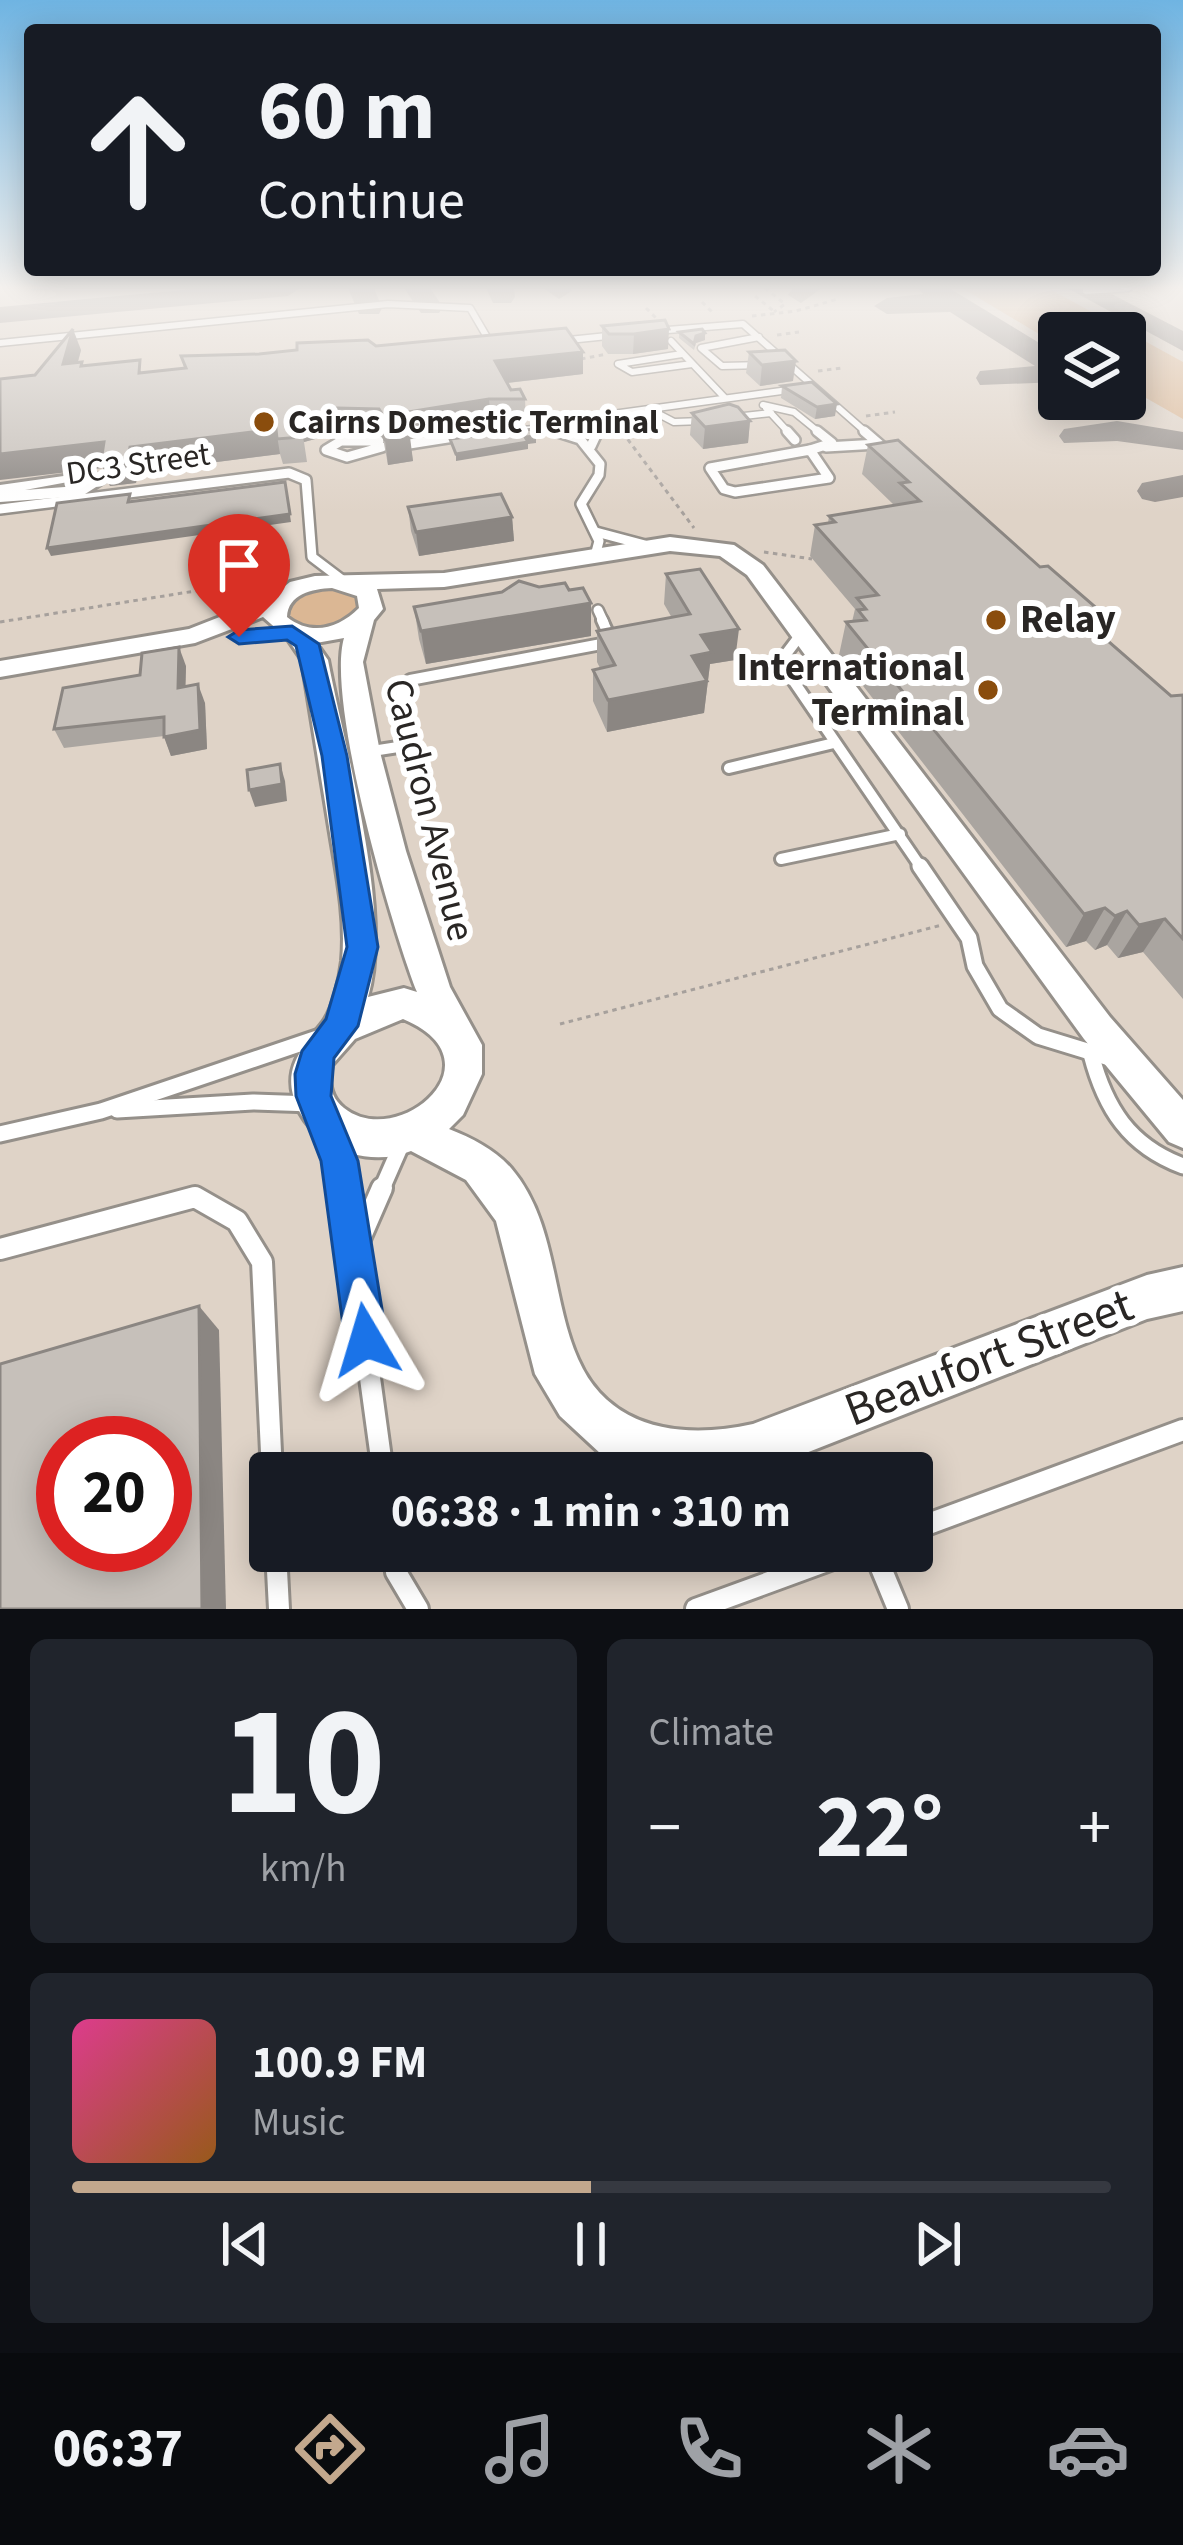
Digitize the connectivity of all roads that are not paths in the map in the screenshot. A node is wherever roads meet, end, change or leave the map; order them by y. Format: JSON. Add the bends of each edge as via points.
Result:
{"nodes":[{"id":1,"x":624,"y":363,"type":"edge"},
{"id":2,"x":714,"y":363,"type":"edge"},
{"id":3,"x":775,"y":363,"type":"edge"},
{"id":4,"x":789,"y":363,"type":"edge"},
{"id":5,"x":692,"y":364,"type":"joint"},
{"id":6,"x":814,"y":386,"type":"junction"},
{"id":7,"x":753,"y":394,"type":"junction"},
{"id":8,"x":724,"y":398,"type":"junction"},
{"id":9,"x":648,"y":408,"type":"junction"},
{"id":10,"x":767,"y":409,"type":"junction"},
{"id":11,"x":634,"y":410,"type":"junction"},
{"id":12,"x":578,"y":418,"type":"junction"},
{"id":13,"x":730,"y":418,"type":"edge"},
{"id":14,"x":710,"y":420,"type":"edge"},
{"id":15,"x":599,"y":423,"type":"junction"},
{"id":16,"x":570,"y":432,"type":"junction"},
{"id":17,"x":795,"y":440,"type":"dead end"},
{"id":18,"x":878,"y":443,"type":"junction"},
{"id":19,"x":380,"y":444,"type":"joint"},
{"id":20,"x":590,"y":446,"type":"junction"},
{"id":21,"x":826,"y":447,"type":"junction"},
{"id":22,"x":809,"y":449,"type":"junction"},
{"id":23,"x":896,"y":459,"type":"edge"},
{"id":24,"x":0,"y":493,"type":"edge"},
{"id":25,"x":0,"y":509,"type":"edge"},
{"id":26,"x":595,"y":543,"type":"junction"},
{"id":27,"x":348,"y":582,"type":"junction"},
{"id":28,"x":278,"y":602,"type":"junction"},
{"id":29,"x":598,"y":610,"type":"dead end"},
{"id":30,"x":364,"y":618,"type":"junction"},
{"id":31,"x":295,"y":633,"type":"junction"},
{"id":32,"x":802,"y":633,"type":"junction"},
{"id":33,"x":157,"y":644,"type":"junction"},
{"id":34,"x":0,"y":669,"type":"edge"},
{"id":35,"x":835,"y":743,"type":"junction"},
{"id":36,"x":350,"y":754,"type":"junction"},
{"id":37,"x":729,"y":768,"type":"dead end"},
{"id":38,"x":900,"y":834,"type":"junction"},
{"id":39,"x":781,"y":859,"type":"dead end"},
{"id":40,"x":446,"y":1019,"type":"junction"},
{"id":41,"x":338,"y":1028,"type":"junction"},
{"id":42,"x":1108,"y":1058,"type":"junction"},
{"id":43,"x":321,"y":1110,"type":"junction"},
{"id":44,"x":101,"y":1111,"type":"junction"},
{"id":45,"x":0,"y":1121,"type":"edge"},
{"id":46,"x":32,"y":1126,"type":"junction"},
{"id":47,"x":1183,"y":1129,"type":"edge"},
{"id":48,"x":0,"y":1134,"type":"edge"},
{"id":49,"x":410,"y":1134,"type":"junction"},
{"id":50,"x":1183,"y":1166,"type":"edge"},
{"id":51,"x":0,"y":1249,"type":"edge"},
{"id":52,"x":354,"y":1251,"type":"junction"},
{"id":53,"x":1183,"y":1289,"type":"edge"},
{"id":54,"x":1183,"y":1430,"type":"edge"},
{"id":55,"x":271,"y":1452,"type":"edge"},
{"id":56,"x":380,"y":1452,"type":"edge"},
{"id":57,"x":933,"y":1522,"type":"edge"},
{"id":58,"x":277,"y":1572,"type":"edge"},
{"id":59,"x":396,"y":1572,"type":"edge"},
{"id":60,"x":797,"y":1572,"type":"edge"},
{"id":61,"x":883,"y":1572,"type":"edge"},
{"id":62,"x":279,"y":1609,"type":"edge"},
{"id":63,"x":418,"y":1609,"type":"edge"},
{"id":64,"x":696,"y":1609,"type":"edge"},
{"id":65,"x":898,"y":1609,"type":"edge"}],
"edges":[{"from":1,"to":5,"type":"lane","via":[[632,372]]},
{"from":2,"to":3,"type":"lane"},
{"from":4,"to":6,"type":"lane"},
{"from":5,"to":8,"type":"lane"},
{"from":6,"to":7,"type":"lane"},
{"from":6,"to":18,"type":"lane"},
{"from":7,"to":8,"type":"lane"},
{"from":7,"to":10,"type":"lane"},
{"from":8,"to":9,"type":"lane"},
{"from":9,"to":11,"type":"lane"},
{"from":9,"to":14,"type":"lane","via":[[674,422]]},
{"from":10,"to":13,"type":"lane"},
{"from":10,"to":17,"type":"lane"},
{"from":10,"to":21,"type":"lane","via":[[792,411],[817,427],[832,441]]},
{"from":11,"to":12,"type":"lane"},
{"from":11,"to":15,"type":"lane"},
{"from":12,"to":15,"type":"lane"},
{"from":12,"to":16,"type":"lane","via":[[565,425]]},
{"from":12,"to":16,"type":"lane","via":[[402,441]]},
{"from":15,"to":20,"type":"lane"},
{"from":16,"to":20,"type":"lane"},
{"from":18,"to":21,"type":"lane"},
{"from":18,"to":23,"type":"lane"},
{"from":19,"to":19,"type":"lane","via":[[347,457],[326,450],[341,441]]},
{"from":20,"to":26,"type":"lane","via":[[600,472],[581,504]]},
{"from":21,"to":22,"type":"lane"},
{"from":22,"to":22,"type":"lane","via":[[712,467],[709,471],[735,491],[829,478]]},
{"from":24,"to":24,"type":"street","via":[[80,474],[99,480],[82,491]]},
{"from":25,"to":27,"type":"lane","name":"DC3 Street","via":[[299,475],[306,480],[312,556]]},
{"from":26,"to":27,"type":"street","via":[[444,580]]},
{"from":26,"to":30,"type":"street","via":[[568,575],[421,599]]},
{"from":26,"to":32,"type":"street","via":[[692,544],[738,556]]},
{"from":27,"to":28,"type":"street","via":[[307,584]]},
{"from":27,"to":30,"type":"street","via":[[372,601]]},
{"from":28,"to":31,"type":"street","name":"Caudron Avenue","via":[[275,619]]},
{"from":28,"to":33,"type":"street"},
{"from":29,"to":36,"type":"lane","via":[[612,641],[410,680],[401,693],[411,738]]},
{"from":30,"to":31,"type":"street","via":[[332,634]]},
{"from":30,"to":36,"type":"street","name":"Caudron Avenue","via":[[350,662]]},
{"from":31,"to":33,"type":"street"},
{"from":31,"to":36,"type":"street","name":"Caudron Avenue","via":[[314,660]]},
{"from":32,"to":35,"type":"lane","via":[[783,658],[786,670]]},
{"from":32,"to":42,"type":"street"},
{"from":33,"to":34,"type":"street"},
{"from":35,"to":37,"type":"lane"},
{"from":35,"to":38,"type":"lane"},
{"from":36,"to":40,"type":"street","name":"Caudron Avenue"},
{"from":36,"to":41,"type":"street","name":"Caudron Avenue","via":[[363,947]]},
{"from":38,"to":39,"type":"lane"},
{"from":38,"to":42,"type":"lane","via":[[969,938],[978,976],[1010,1022]]},
{"from":40,"to":41,"type":"street","via":[[404,1003],[379,1006]]},
{"from":40,"to":49,"type":"street","via":[[460,1036],[463,1080],[435,1120]]},
{"from":41,"to":43,"type":"street","via":[[313,1074]]},
{"from":41,"to":44,"type":"lane"},
{"from":42,"to":47,"type":"street"},
{"from":42,"to":50,"type":"lane","via":[[1097,1086],[1112,1116],[1135,1142]]},
{"from":43,"to":44,"type":"lane","via":[[285,1101]]},
{"from":43,"to":49,"type":"street","via":[[362,1138]]},
{"from":43,"to":52,"type":"lane","via":[[340,1161]]},
{"from":44,"to":46,"type":"lane"},
{"from":45,"to":46,"type":"lane"},
{"from":46,"to":48,"type":"lane"},
{"from":49,"to":52,"type":"lane"},
{"from":49,"to":53,"type":"street","name":"Beaufort Street","via":[[469,1159],[504,1190],[559,1374],[573,1396],[624,1441],[686,1460],[753,1449]]},
{"from":51,"to":55,"type":"lane","via":[[195,1197],[237,1221],[262,1262]]},
{"from":52,"to":56,"type":"lane"},
{"from":54,"to":57,"type":"lane"},
{"from":58,"to":62,"type":"lane"},
{"from":59,"to":63,"type":"lane"},
{"from":60,"to":64,"type":"lane"},
{"from":61,"to":65,"type":"lane"}]}
